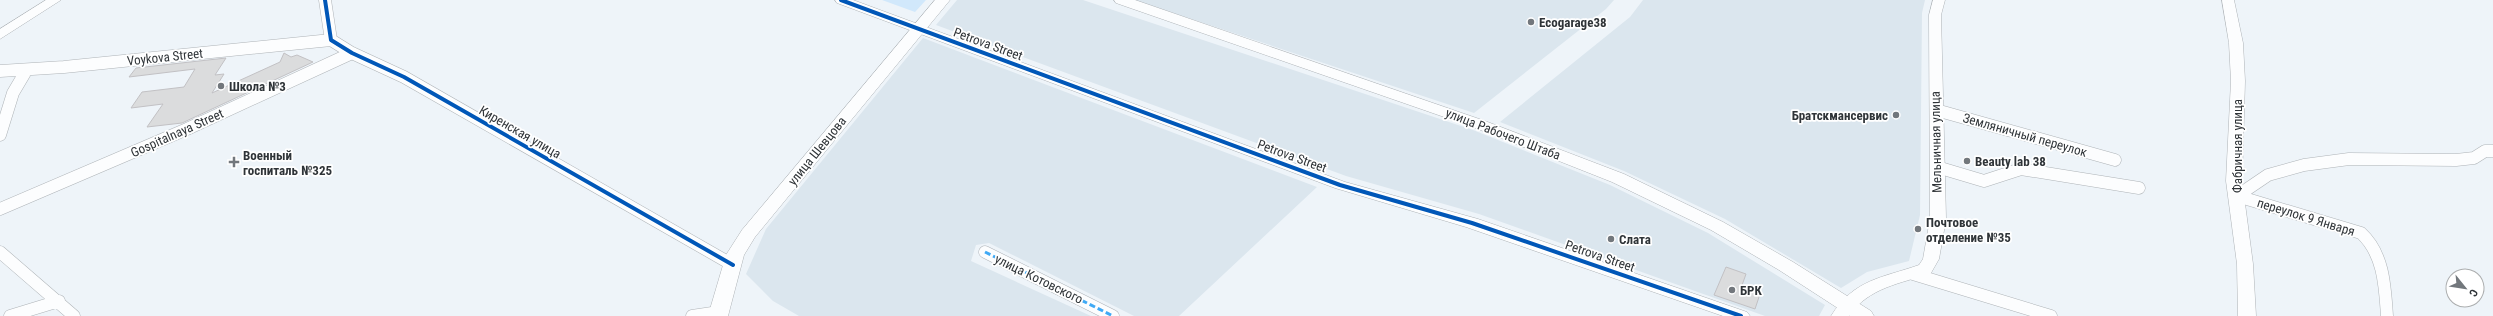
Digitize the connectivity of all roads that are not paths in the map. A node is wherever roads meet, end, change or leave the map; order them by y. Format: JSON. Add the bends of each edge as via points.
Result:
{"nodes":[{"id":1,"x":55,"y":0,"type":"edge"},
{"id":2,"x":325,"y":0,"type":"edge"},
{"id":3,"x":841,"y":0,"type":"edge"},
{"id":4,"x":943,"y":0,"type":"edge"},
{"id":5,"x":1121,"y":0,"type":"edge"},
{"id":6,"x":1939,"y":0,"type":"edge"},
{"id":7,"x":2228,"y":0,"type":"edge"},
{"id":8,"x":918,"y":28,"type":"junction"},
{"id":9,"x":0,"y":34,"type":"edge"},
{"id":10,"x":331,"y":40,"type":"junction"},
{"id":11,"x":352,"y":53,"type":"junction"},
{"id":12,"x":0,"y":71,"type":"edge"},
{"id":13,"x":26,"y":71,"type":"junction"},
{"id":14,"x":1936,"y":110,"type":"junction"},
{"id":15,"x":0,"y":135,"type":"edge"},
{"id":16,"x":2493,"y":151,"type":"edge"},
{"id":17,"x":2115,"y":160,"type":"dead end"},
{"id":18,"x":1937,"y":167,"type":"junction"},
{"id":19,"x":2139,"y":188,"type":"dead end"},
{"id":20,"x":2237,"y":196,"type":"junction"},
{"id":21,"x":0,"y":209,"type":"edge"},
{"id":22,"x":0,"y":252,"type":"edge"},
{"id":23,"x":985,"y":252,"type":"dead end"},
{"id":24,"x":733,"y":265,"type":"junction"},
{"id":25,"x":1912,"y":274,"type":"junction"},
{"id":26,"x":59,"y":300,"type":"junction"},
{"id":27,"x":1844,"y":310,"type":"edge"},
{"id":28,"x":718,"y":314,"type":"edge"},
{"id":29,"x":10,"y":316,"type":"edge"},
{"id":30,"x":74,"y":316,"type":"edge"},
{"id":31,"x":692,"y":316,"type":"edge"},
{"id":32,"x":1113,"y":316,"type":"edge"},
{"id":33,"x":1741,"y":316,"type":"edge"},
{"id":34,"x":1864,"y":316,"type":"edge"},
{"id":35,"x":2051,"y":316,"type":"edge"},
{"id":36,"x":2247,"y":316,"type":"edge"},
{"id":37,"x":2386,"y":316,"type":"edge"}],
"edges":[{"from":1,"to":9,"type":"street"},
{"from":2,"to":10,"type":"street"},
{"from":3,"to":8,"type":"street","name":"Petrova Street"},
{"from":4,"to":8,"type":"main road","name":"улица Шевцова"},
{"from":5,"to":27,"type":"main road","name":"улица Рабочего Штаба","via":[[1480,124],[1618,178],[1717,226],[1786,266]]},
{"from":6,"to":14,"type":"street","name":"Мельничная улица","via":[[1935,15]]},
{"from":7,"to":20,"type":"street","name":"Фабричная улица","via":[[2236,43],[2238,81],[2235,139]]},
{"from":8,"to":24,"type":"main road","name":"улица Шевцова","via":[[748,234],[735,255]]},
{"from":8,"to":33,"type":"street","name":"Petrova Street","via":[[1340,184],[1472,223]]},
{"from":10,"to":11,"type":"street","name":"Киренская улица"},
{"from":10,"to":13,"type":"street","name":"Voykova Street"},
{"from":11,"to":21,"type":"street","name":"Gospitalnaya Street"},
{"from":11,"to":24,"type":"street","name":"Киренская улица","via":[[404,77]]},
{"from":12,"to":13,"type":"street","name":"Voykova Street"},
{"from":13,"to":15,"type":"street","via":[[13,93]]},
{"from":14,"to":17,"type":"street","name":"Земляничный переулок"},
{"from":14,"to":18,"type":"street","name":"Мельничная улица"},
{"from":16,"to":20,"type":"street","name":"переулок 9 Января","via":[[2485,151],[2474,158],[2456,160],[2349,159],[2304,165],[2268,175]]},
{"from":18,"to":19,"type":"street","via":[[1984,181],[2022,169]]},
{"from":18,"to":25,"type":"street","name":"Мельничная улица","via":[[1938,219],[1931,259],[1925,269]]},
{"from":20,"to":36,"type":"street","name":"Фабричная улица","via":[[2245,264]]},
{"from":20,"to":37,"type":"street","name":"переулок 9 Января","via":[[2361,233],[2370,239],[2383,275]]},
{"from":22,"to":26,"type":"street"},
{"from":23,"to":32,"type":"street","name":"улица Котовского"},
{"from":24,"to":28,"type":"main road","name":"улица Шевцова"},
{"from":25,"to":27,"type":"street","via":[[1894,277],[1863,290]]},
{"from":25,"to":35,"type":"street"},
{"from":26,"to":29,"type":"street"},
{"from":26,"to":30,"type":"street"},
{"from":27,"to":34,"type":"main road","name":"улица Рабочего Штаба"},
{"from":28,"to":31,"type":"street"}]}
